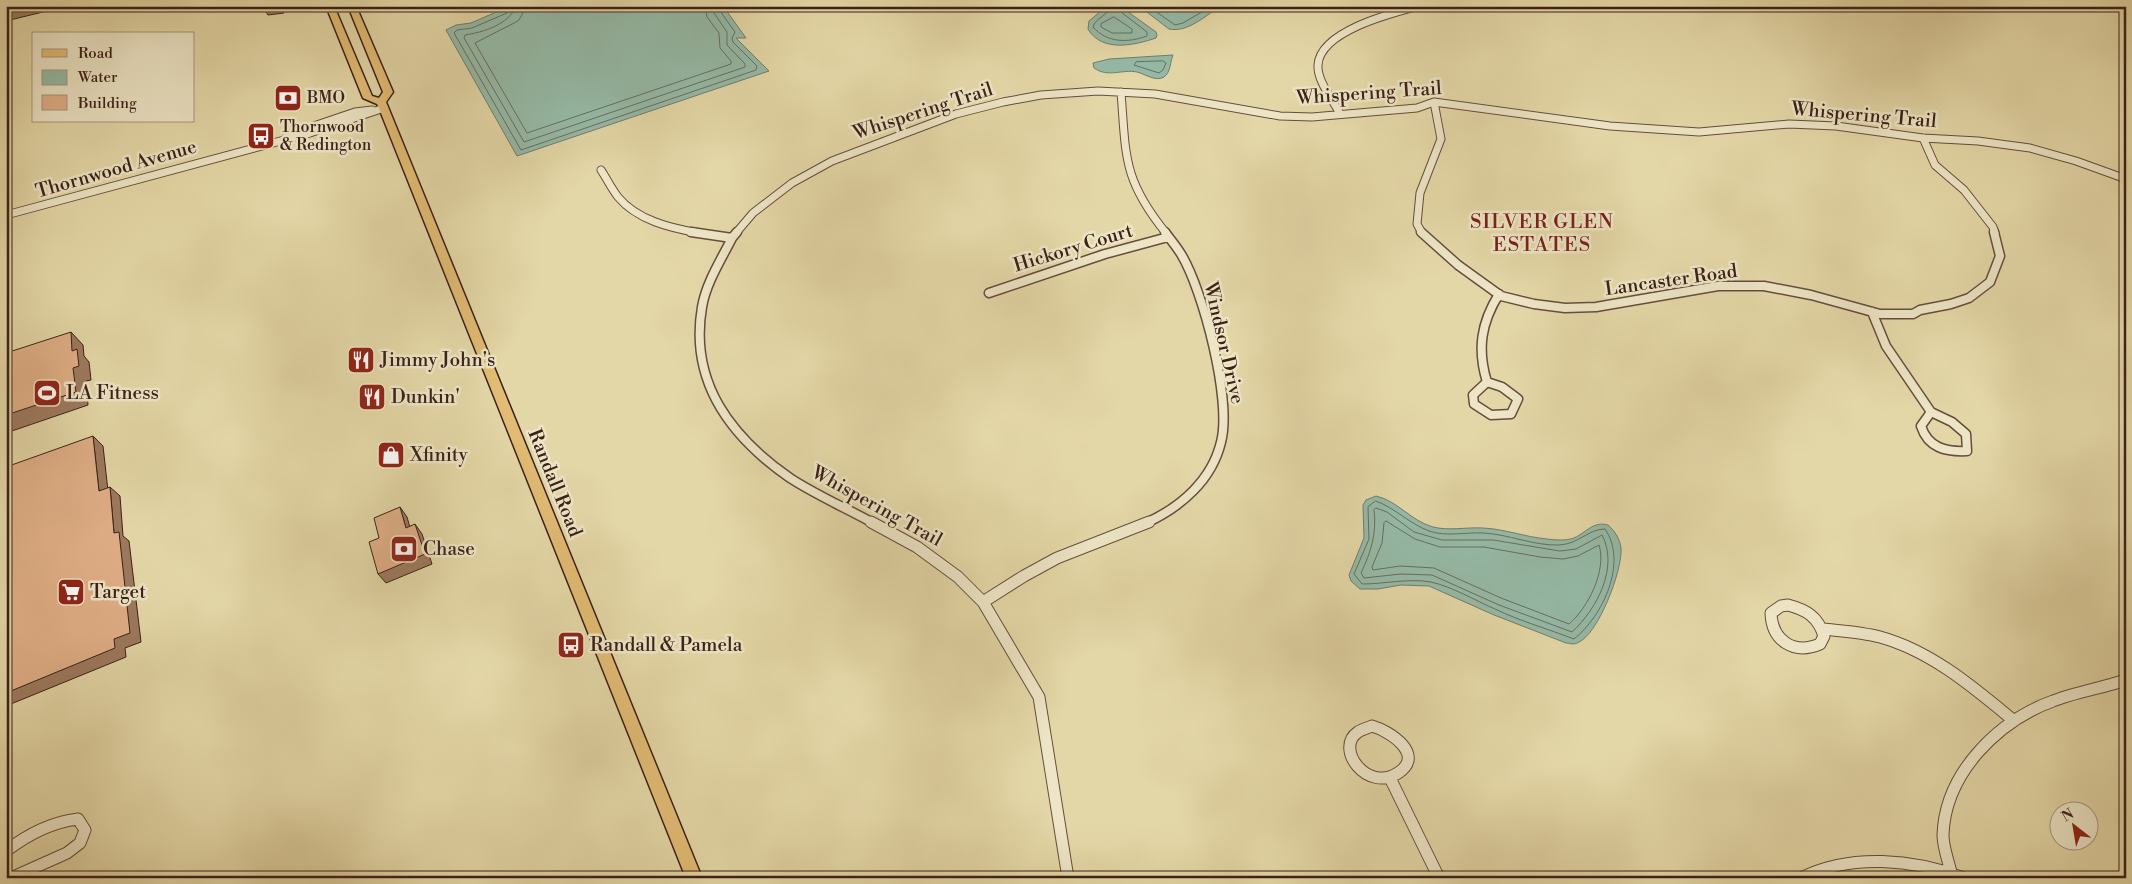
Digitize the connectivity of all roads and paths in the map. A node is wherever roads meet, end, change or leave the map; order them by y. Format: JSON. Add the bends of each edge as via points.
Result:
{"nodes":[{"id":1,"x":330,"y":6,"type":"edge"},
{"id":2,"x":352,"y":6,"type":"edge"},
{"id":3,"x":1419,"y":6,"type":"edge"},
{"id":4,"x":1121,"y":92,"type":"junction"},
{"id":5,"x":1434,"y":102,"type":"junction"},
{"id":6,"x":383,"y":105,"type":"junction"},
{"id":7,"x":1340,"y":114,"type":"junction"},
{"id":8,"x":1923,"y":138,"type":"junction"},
{"id":9,"x":601,"y":170,"type":"dead end"},
{"id":10,"x":2126,"y":178,"type":"edge"},
{"id":11,"x":6,"y":215,"type":"edge"},
{"id":12,"x":1168,"y":237,"type":"junction"},
{"id":13,"x":732,"y":238,"type":"junction"},
{"id":14,"x":988,"y":292,"type":"dead end"},
{"id":15,"x":1499,"y":294,"type":"junction"},
{"id":16,"x":1872,"y":312,"type":"junction"},
{"id":17,"x":1487,"y":382,"type":"junction"},
{"id":18,"x":1931,"y":412,"type":"junction"},
{"id":19,"x":983,"y":602,"type":"junction"},
{"id":20,"x":1823,"y":629,"type":"junction"},
{"id":21,"x":2126,"y":680,"type":"edge"},
{"id":22,"x":2013,"y":720,"type":"junction"},
{"id":23,"x":1390,"y":778,"type":"junction"},
{"id":24,"x":6,"y":851,"type":"edge"},
{"id":25,"x":1951,"y":872,"type":"junction"},
{"id":26,"x":11,"y":878,"type":"edge"},
{"id":27,"x":694,"y":878,"type":"edge"},
{"id":28,"x":1068,"y":878,"type":"edge"},
{"id":29,"x":1439,"y":878,"type":"edge"},
{"id":30,"x":1801,"y":878,"type":"edge"},
{"id":31,"x":1964,"y":878,"type":"edge"}],
"edges":[{"from":1,"to":6,"type":"main road","name":"Randall Road","via":[[368,98]]},
{"from":2,"to":6,"type":"main road","name":"Randall Road","via":[[388,92]]},
{"from":3,"to":7,"type":"street","via":[[1345,32],[1321,52],[1318,65]]},
{"from":4,"to":7,"type":"street","name":"Whispering Trail","via":[[1155,94],[1280,116]]},
{"from":4,"to":12,"type":"street","name":"Windsor Drive","via":[[1126,159],[1134,187]]},
{"from":4,"to":13,"type":"street","name":"Whispering Trail","via":[[1070,92],[1003,102],[956,114],[888,139],[832,161],[792,182],[753,213]]},
{"from":5,"to":7,"type":"street","name":"Whispering Trail","via":[[1417,108]]},
{"from":5,"to":8,"type":"street","name":"Whispering Trail","via":[[1610,126],[1701,132],[1789,124],[1836,126]]},
{"from":5,"to":15,"type":"street","name":"Lancaster Road","via":[[1441,139],[1420,193],[1417,224],[1422,234],[1451,259]]},
{"from":6,"to":11,"type":"street","name":"Thornwood Avenue","via":[[358,119],[50,206]]},
{"from":6,"to":27,"type":"main road","name":"Randall Road"},
{"from":8,"to":10,"type":"street","name":"Whispering Trail","via":[[2030,148]]},
{"from":8,"to":16,"type":"street","name":"Lancaster Road","via":[[1935,165],[1964,190],[1993,226],[2000,256],[1996,272],[1981,290],[1951,304],[1913,314]]},
{"from":9,"to":13,"type":"street","via":[[614,192],[643,215],[675,228]]},
{"from":12,"to":14,"type":"street","name":"Hickory Court"},
{"from":12,"to":19,"type":"street","name":"Windsor Drive","via":[[1193,278],[1223,400],[1225,423],[1216,456],[1204,479],[1168,513],[1138,528],[1050,561]]},
{"from":13,"to":19,"type":"street","name":"Whispering Trail","via":[[702,307],[702,365],[721,410],[762,457],[792,479],[923,551],[958,577]]},
{"from":15,"to":16,"type":"street","name":"Lancaster Road","via":[[1534,304],[1565,308],[1596,307],[1718,286],[1756,286],[1811,295]]},
{"from":15,"to":17,"type":"street","via":[[1488,310],[1481,331],[1480,354]]},
{"from":16,"to":18,"type":"street","via":[[1886,346]]},
{"from":17,"to":17,"type":"street","via":[[1502,387],[1518,399],[1511,414],[1498,418],[1484,414],[1474,404],[1473,395]]},
{"from":18,"to":18,"type":"street","via":[[1952,422],[1966,434],[1967,451],[1950,452],[1937,447],[1923,435],[1921,426]]},
{"from":19,"to":28,"type":"street","name":"Whispering Trail","via":[[1039,697]]},
{"from":20,"to":20,"type":"street","via":[[1824,636],[1817,647],[1800,648],[1776,634],[1771,626],[1771,613],[1781,606],[1797,607],[1813,616]]},
{"from":20,"to":22,"type":"street","via":[[1886,639],[1923,655],[1968,682]]},
{"from":21,"to":22,"type":"street","via":[[2053,700]]},
{"from":22,"to":25,"type":"street","via":[[1964,769],[1947,808],[1943,836]]},
{"from":23,"to":23,"type":"street","via":[[1371,777],[1355,764],[1349,747],[1357,732],[1372,726],[1381,727],[1393,733],[1403,744],[1406,761],[1398,774]]},
{"from":23,"to":29,"type":"street"},
{"from":24,"to":26,"type":"street","via":[[15,843],[68,819],[78,818],[85,830],[80,842],[67,853]]},
{"from":25,"to":30,"type":"street","via":[[1861,862],[1827,867]]},
{"from":25,"to":31,"type":"street"}]}
